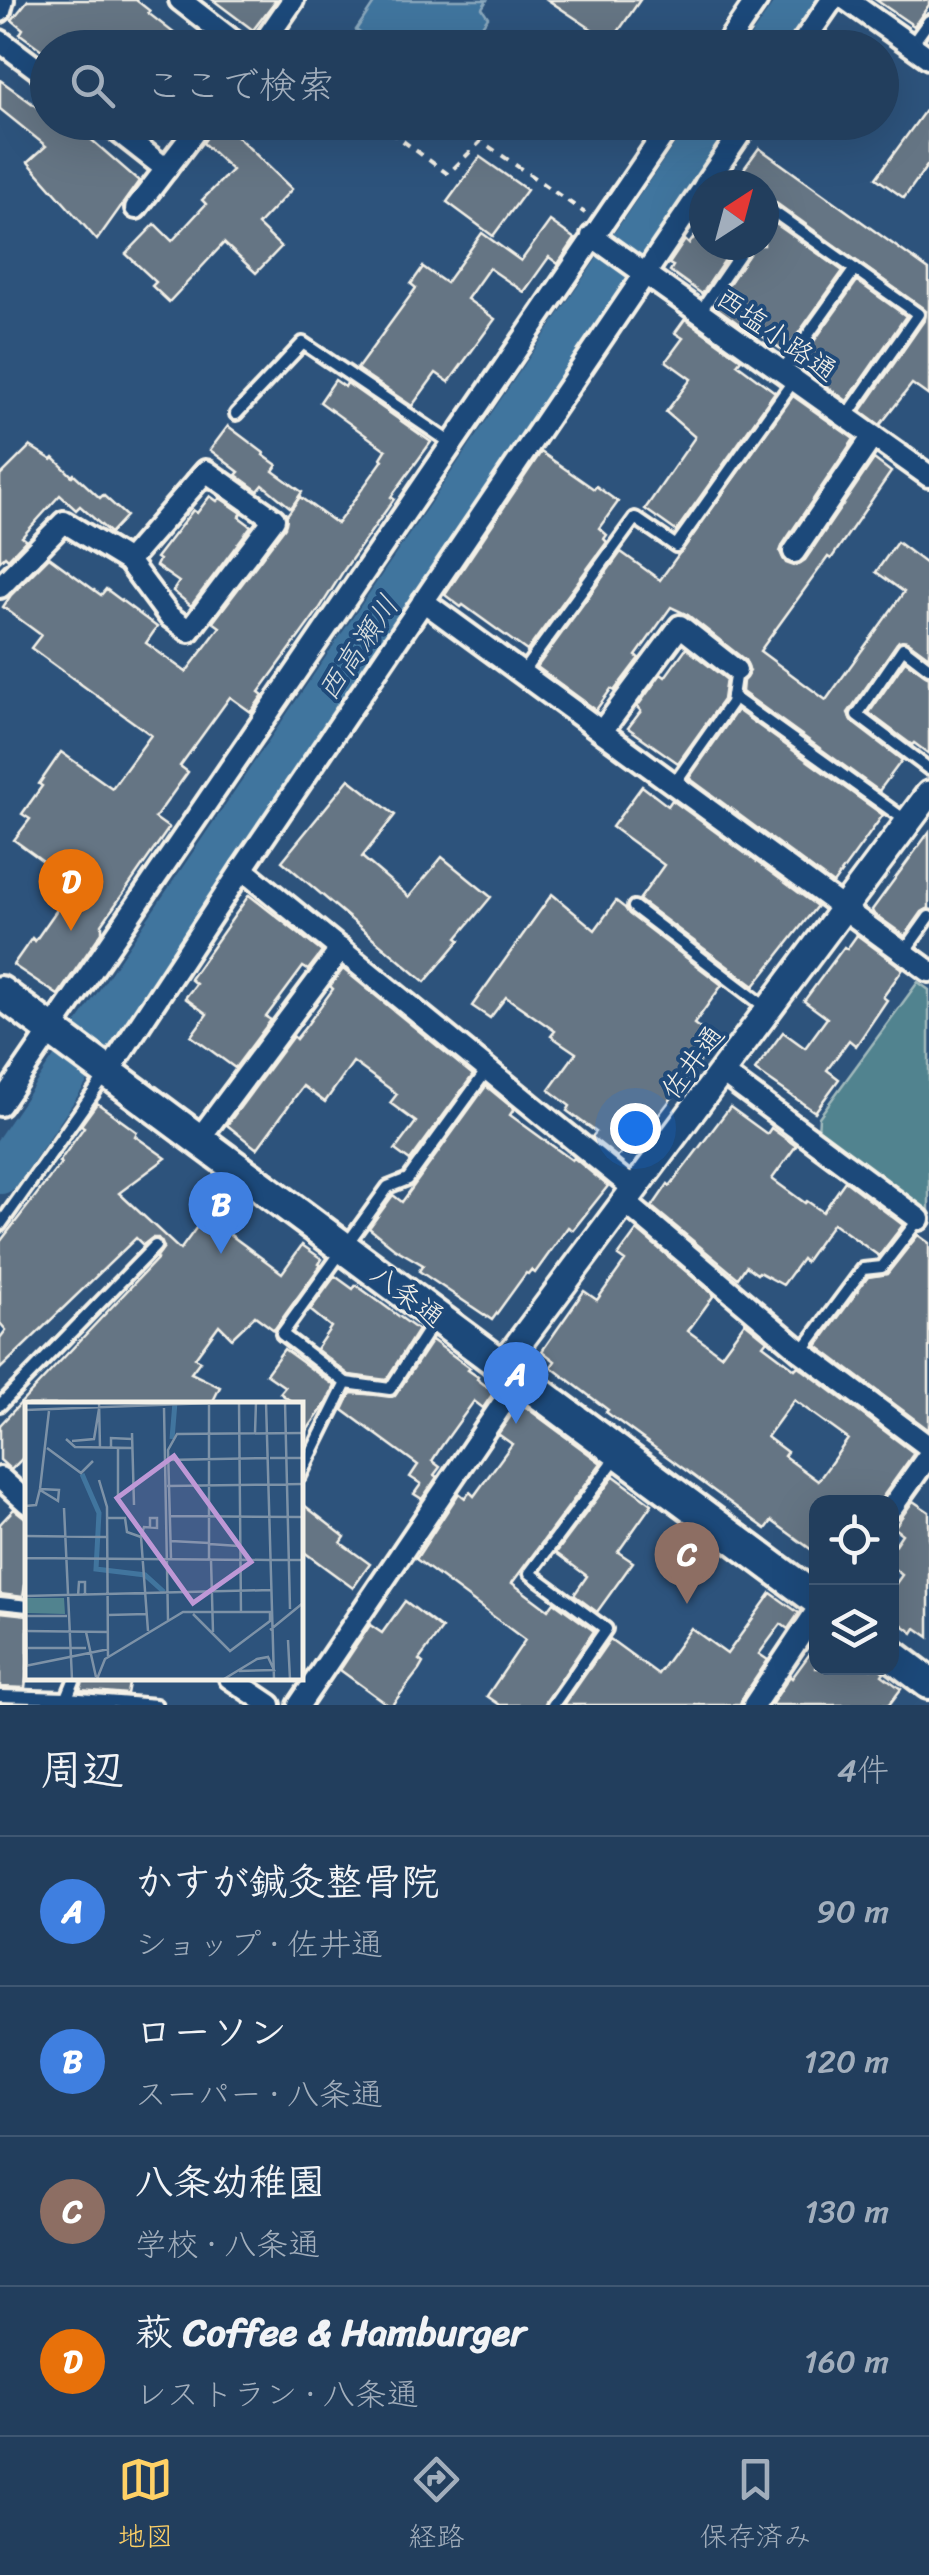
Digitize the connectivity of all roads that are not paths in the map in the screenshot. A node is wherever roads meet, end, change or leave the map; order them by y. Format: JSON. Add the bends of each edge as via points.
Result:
{"nodes":[{"id":1,"x":3,"y":0,"type":"edge"},
{"id":2,"x":180,"y":0,"type":"edge"},
{"id":3,"x":293,"y":0,"type":"edge"},
{"id":4,"x":757,"y":0,"type":"edge"},
{"id":5,"x":832,"y":0,"type":"edge"},
{"id":6,"x":847,"y":0,"type":"edge"},
{"id":7,"x":0,"y":11,"type":"edge"},
{"id":8,"x":929,"y":21,"type":"edge"},
{"id":9,"x":219,"y":30,"type":"edge"},
{"id":10,"x":272,"y":30,"type":"edge"},
{"id":11,"x":736,"y":30,"type":"edge"},
{"id":12,"x":811,"y":30,"type":"edge"},
{"id":13,"x":889,"y":30,"type":"edge"},
{"id":14,"x":899,"y":37,"type":"edge"},
{"id":15,"x":0,"y":40,"type":"edge"},
{"id":16,"x":920,"y":52,"type":"edge"},
{"id":17,"x":30,"y":63,"type":"edge"},
{"id":18,"x":129,"y":140,"type":"edge"},
{"id":19,"x":188,"y":140,"type":"edge"},
{"id":20,"x":660,"y":140,"type":"edge"},
{"id":21,"x":736,"y":140,"type":"edge"},
{"id":22,"x":166,"y":169,"type":"junction"},
{"id":23,"x":716,"y":170,"type":"edge"},
{"id":24,"x":136,"y":208,"type":"dead end"},
{"id":25,"x":689,"y":209,"type":"edge"},
{"id":26,"x":779,"y":216,"type":"edge"},
{"id":27,"x":597,"y":230,"type":"junction"},
{"id":28,"x":735,"y":260,"type":"edge"},
{"id":29,"x":854,"y":269,"type":"junction"},
{"id":30,"x":645,"y":274,"type":"junction"},
{"id":31,"x":699,"y":312,"type":"junction"},
{"id":32,"x":788,"y":376,"type":"junction"},
{"id":33,"x":236,"y":414,"type":"dead end"},
{"id":34,"x":846,"y":417,"type":"junction"},
{"id":35,"x":873,"y":436,"type":"junction"},
{"id":36,"x":451,"y":444,"type":"junction"},
{"id":37,"x":929,"y":476,"type":"edge"},
{"id":38,"x":794,"y":552,"type":"dead end"},
{"id":39,"x":128,"y":561,"type":"junction"},
{"id":40,"x":0,"y":586,"type":"edge"},
{"id":41,"x":423,"y":601,"type":"junction"},
{"id":42,"x":929,"y":668,"type":"edge"},
{"id":43,"x":736,"y":670,"type":"joint"},
{"id":44,"x":522,"y":673,"type":"junction"},
{"id":45,"x":732,"y":696,"type":"junction"},
{"id":46,"x":602,"y":732,"type":"junction"},
{"id":47,"x":929,"y":769,"type":"edge"},
{"id":48,"x":674,"y":784,"type":"junction"},
{"id":49,"x":929,"y":794,"type":"edge"},
{"id":50,"x":908,"y":823,"type":"junction"},
{"id":51,"x":242,"y":869,"type":"junction"},
{"id":52,"x":634,"y":908,"type":"dead end"},
{"id":53,"x":844,"y":908,"type":"junction"},
{"id":54,"x":929,"y":917,"type":"edge"},
{"id":55,"x":340,"y":949,"type":"junction"},
{"id":56,"x":904,"y":952,"type":"junction"},
{"id":57,"x":929,"y":971,"type":"edge"},
{"id":58,"x":0,"y":992,"type":"edge"},
{"id":59,"x":768,"y":1010,"type":"junction"},
{"id":60,"x":51,"y":1030,"type":"junction"},
{"id":61,"x":487,"y":1069,"type":"junction"},
{"id":62,"x":109,"y":1071,"type":"junction"},
{"id":63,"x":721,"y":1072,"type":"junction"},
{"id":64,"x":0,"y":1106,"type":"edge"},
{"id":65,"x":199,"y":1138,"type":"junction"},
{"id":66,"x":629,"y":1196,"type":"junction"},
{"id":67,"x":918,"y":1219,"type":"joint"},
{"id":68,"x":0,"y":1225,"type":"edge"},
{"id":69,"x":155,"y":1246,"type":"dead end"},
{"id":70,"x":344,"y":1247,"type":"junction"},
{"id":71,"x":437,"y":1316,"type":"junction"},
{"id":72,"x":802,"y":1352,"type":"junction"},
{"id":73,"x":511,"y":1372,"type":"junction"},
{"id":74,"x":346,"y":1383,"type":"junction"},
{"id":75,"x":0,"y":1405,"type":"edge"},
{"id":76,"x":929,"y":1447,"type":"edge"},
{"id":77,"x":620,"y":1453,"type":"junction"},
{"id":78,"x":925,"y":1469,"type":"edge"},
{"id":79,"x":302,"y":1472,"type":"edge"},
{"id":80,"x":0,"y":1478,"type":"edge"},
{"id":81,"x":899,"y":1499,"type":"edge"},
{"id":82,"x":25,"y":1500,"type":"edge"},
{"id":83,"x":809,"y":1594,"type":"edge"},
{"id":84,"x":0,"y":1603,"type":"edge"},
{"id":85,"x":25,"y":1606,"type":"edge"},
{"id":86,"x":809,"y":1622,"type":"edge"},
{"id":87,"x":899,"y":1660,"type":"edge"},
{"id":88,"x":233,"y":1680,"type":"edge"},
{"id":89,"x":929,"y":1683,"type":"edge"},
{"id":90,"x":0,"y":1696,"type":"edge"},
{"id":91,"x":65,"y":1702,"type":"edge"},
{"id":92,"x":156,"y":1705,"type":"edge"},
{"id":93,"x":270,"y":1705,"type":"edge"},
{"id":94,"x":299,"y":1705,"type":"edge"},
{"id":95,"x":553,"y":1705,"type":"edge"},
{"id":96,"x":754,"y":1705,"type":"edge"}],
"edges":[{"from":1,"to":7,"type":"street"},
{"from":2,"to":9,"type":"street"},
{"from":3,"to":10,"type":"street"},
{"from":4,"to":11,"type":"street"},
{"from":5,"to":12,"type":"street"},
{"from":6,"to":13,"type":"street"},
{"from":8,"to":16,"type":"lane"},
{"from":14,"to":16,"type":"street"},
{"from":15,"to":17,"type":"street"},
{"from":18,"to":22,"type":"street"},
{"from":19,"to":22,"type":"street"},
{"from":20,"to":27,"type":"street"},
{"from":21,"to":23,"type":"street"},
{"from":22,"to":24,"type":"street"},
{"from":25,"to":30,"type":"street"},
{"from":26,"to":29,"type":"lane"},
{"from":27,"to":30,"type":"street","name":"西塩小路通"},
{"from":27,"to":36,"type":"street"},
{"from":28,"to":31,"type":"lane"},
{"from":29,"to":32,"type":"lane"},
{"from":29,"to":34,"type":"lane","via":[[918,314]]},
{"from":30,"to":31,"type":"street","name":"西塩小路通"},
{"from":30,"to":41,"type":"street"},
{"from":31,"to":32,"type":"street","name":"西塩小路通"},
{"from":32,"to":34,"type":"street","name":"西塩小路通"},
{"from":32,"to":44,"type":"lane","via":[[676,546],[635,518]]},
{"from":33,"to":36,"type":"lane","via":[[304,343]]},
{"from":34,"to":35,"type":"street","name":"西塩小路通"},
{"from":35,"to":37,"type":"street","name":"西塩小路通"},
{"from":35,"to":38,"type":"street"},
{"from":36,"to":60,"type":"street"},
{"from":39,"to":39,"type":"street","via":[[169,616],[190,631],[274,519],[206,471]]},
{"from":39,"to":40,"type":"street","via":[[64,522]]},
{"from":41,"to":44,"type":"street"},
{"from":41,"to":51,"type":"street"},
{"from":42,"to":47,"type":"lane","via":[[902,648],[857,715]]},
{"from":43,"to":45,"type":"lane"},
{"from":43,"to":46,"type":"street","via":[[680,626]]},
{"from":44,"to":46,"type":"street"},
{"from":45,"to":48,"type":"lane"},
{"from":45,"to":50,"type":"lane"},
{"from":46,"to":48,"type":"street"},
{"from":48,"to":53,"type":"street"},
{"from":49,"to":50,"type":"street","name":"佐井通"},
{"from":50,"to":53,"type":"street","name":"佐井通"},
{"from":51,"to":55,"type":"street"},
{"from":51,"to":62,"type":"street"},
{"from":52,"to":59,"type":"lane"},
{"from":53,"to":56,"type":"street"},
{"from":53,"to":59,"type":"street","name":"佐井通"},
{"from":54,"to":56,"type":"lane"},
{"from":55,"to":61,"type":"street"},
{"from":55,"to":65,"type":"street"},
{"from":56,"to":57,"type":"street"},
{"from":58,"to":60,"type":"main road","name":"八条通"},
{"from":59,"to":63,"type":"street","name":"佐井通"},
{"from":60,"to":62,"type":"main road","name":"八条通"},
{"from":60,"to":64,"type":"street"},
{"from":61,"to":66,"type":"street"},
{"from":61,"to":70,"type":"lane","via":[[408,1178],[388,1187]]},
{"from":62,"to":65,"type":"main road","name":"八条通"},
{"from":62,"to":68,"type":"lane"},
{"from":63,"to":66,"type":"street","name":"佐井通"},
{"from":63,"to":67,"type":"street"},
{"from":65,"to":70,"type":"main road","name":"八条通"},
{"from":66,"to":72,"type":"street"},
{"from":66,"to":73,"type":"street","name":"佐井通"},
{"from":67,"to":72,"type":"lane","via":[[882,1267],[864,1270]]},
{"from":69,"to":75,"type":"lane"},
{"from":70,"to":71,"type":"main road","name":"八条通"},
{"from":70,"to":74,"type":"lane","via":[[282,1334]]},
{"from":71,"to":73,"type":"main road","name":"八条通"},
{"from":71,"to":74,"type":"lane","via":[[390,1389]]},
{"from":72,"to":76,"type":"street"},
{"from":73,"to":77,"type":"main road","name":"八条通"},
{"from":73,"to":94,"type":"street","name":"佐井通"},
{"from":74,"to":79,"type":"lane"},
{"from":77,"to":83,"type":"main road","name":"八条通"},
{"from":77,"to":95,"type":"lane","via":[[530,1574],[606,1630]]},
{"from":78,"to":81,"type":"street"},
{"from":80,"to":82,"type":"street"},
{"from":84,"to":85,"type":"lane"},
{"from":86,"to":96,"type":"street"},
{"from":87,"to":89,"type":"main road"},
{"from":88,"to":93,"type":"street"},
{"from":90,"to":91,"type":"lane"},
{"from":91,"to":92,"type":"lane"}]}
